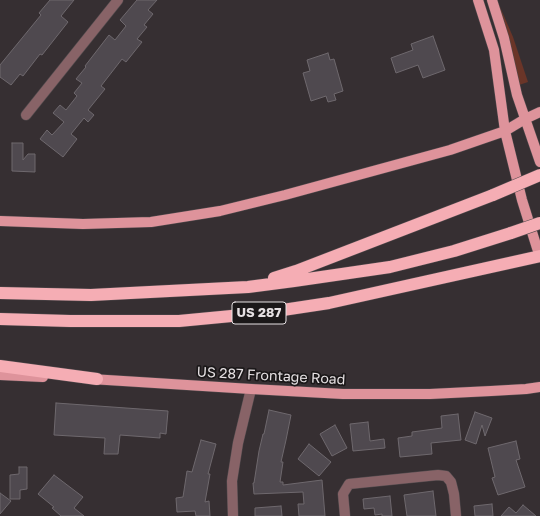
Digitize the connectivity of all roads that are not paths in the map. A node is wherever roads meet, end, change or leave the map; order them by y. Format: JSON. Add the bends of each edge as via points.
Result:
{"nodes":[{"id":1,"x":118,"y":0,"type":"edge"},
{"id":2,"x":478,"y":0,"type":"edge"},
{"id":3,"x":492,"y":0,"type":"edge"},
{"id":4,"x":540,"y":112,"type":"edge"},
{"id":5,"x":26,"y":115,"type":"dead end"},
{"id":6,"x":525,"y":119,"type":"junction"},
{"id":7,"x":505,"y":132,"type":"junction"},
{"id":8,"x":540,"y":162,"type":"edge"},
{"id":9,"x":540,"y":175,"type":"edge"},
{"id":10,"x":0,"y":221,"type":"edge"},
{"id":11,"x":540,"y":223,"type":"edge"},
{"id":12,"x":540,"y":256,"type":"edge"},
{"id":13,"x":248,"y":287,"type":"junction"},
{"id":14,"x":0,"y":293,"type":"edge"},
{"id":15,"x":0,"y":319,"type":"edge"},
{"id":16,"x":0,"y":366,"type":"edge"},
{"id":17,"x":0,"y":375,"type":"edge"},
{"id":18,"x":97,"y":379,"type":"junction"},
{"id":19,"x":540,"y":387,"type":"edge"},
{"id":20,"x":251,"y":389,"type":"junction"},
{"id":21,"x":233,"y":516,"type":"edge"},
{"id":22,"x":345,"y":516,"type":"edge"},
{"id":23,"x":456,"y":516,"type":"edge"}],
"edges":[{"from":1,"to":5,"type":"street"},
{"from":2,"to":7,"type":"main road","via":[[494,50]]},
{"from":3,"to":6,"type":"main road"},
{"from":4,"to":6,"type":"main road"},
{"from":6,"to":7,"type":"main road"},
{"from":6,"to":8,"type":"main road"},
{"from":7,"to":10,"type":"main road","via":[[412,161],[220,211],[151,222],[83,224]]},
{"from":7,"to":12,"type":"main road","via":[[522,200]]},
{"from":9,"to":13,"type":"highway","bridge":true,"via":[[296,271]]},
{"from":11,"to":13,"type":"highway","number":"US 287","bridge":true,"via":[[454,251],[390,267]]},
{"from":12,"to":15,"type":"highway","number":"US 287","via":[[329,302],[263,312],[178,321]]},
{"from":13,"to":14,"type":"highway","number":"US 287","via":[[91,295]]},
{"from":16,"to":18,"type":"highway"},
{"from":17,"to":18,"type":"main road","name":"US 287 Frontage Road"},
{"from":18,"to":20,"type":"main road","name":"US 287 Frontage Road"},
{"from":19,"to":20,"type":"main road","name":"US 287 Frontage Road","via":[[430,394],[343,394]]},
{"from":20,"to":21,"type":"street","via":[[232,481]]},
{"from":22,"to":23,"type":"street","via":[[343,494],[350,484],[438,475],[446,476],[451,482]]}]}
